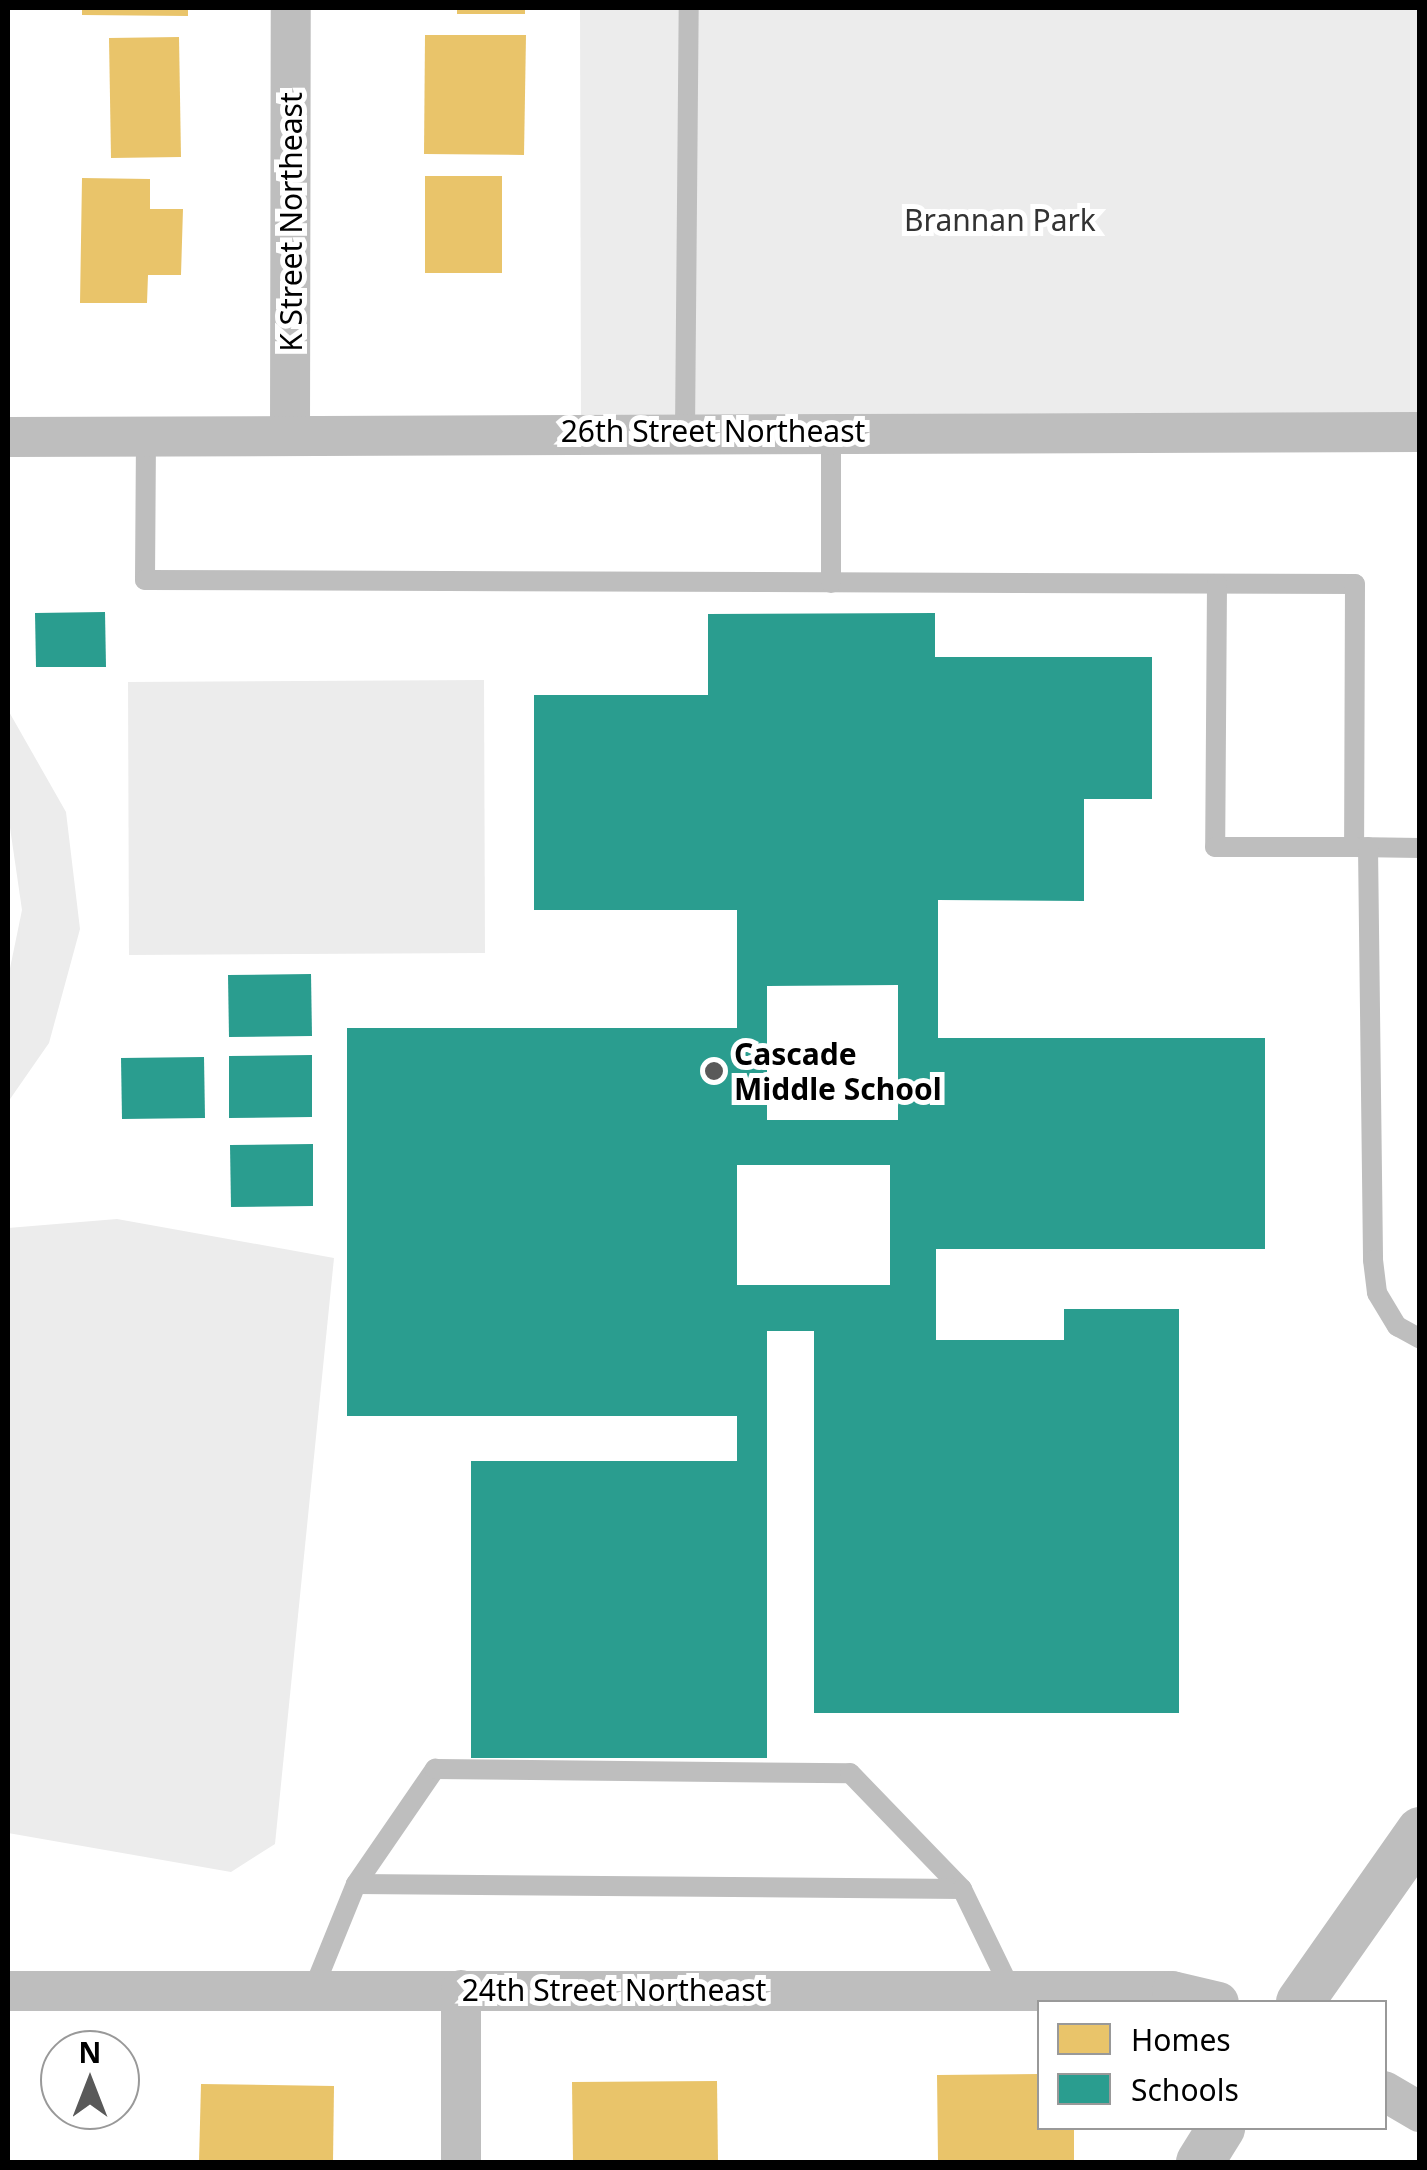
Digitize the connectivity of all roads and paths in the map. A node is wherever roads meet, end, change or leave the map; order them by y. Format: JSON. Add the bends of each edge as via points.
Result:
{"nodes":[{"id":1,"x":290,"y":8,"type":"edge"},
{"id":2,"x":689,"y":8,"type":"edge"},
{"id":3,"x":685,"y":431,"type":"junction"},
{"id":4,"x":832,"y":431,"type":"junction"},
{"id":5,"x":1420,"y":432,"type":"edge"},
{"id":6,"x":290,"y":436,"type":"junction"},
{"id":7,"x":8,"y":437,"type":"edge"},
{"id":8,"x":146,"y":437,"type":"junction"},
{"id":9,"x":831,"y":583,"type":"junction"},
{"id":10,"x":1216,"y":584,"type":"junction"},
{"id":11,"x":1361,"y":847,"type":"junction"},
{"id":12,"x":1420,"y":848,"type":"edge"},
{"id":13,"x":1420,"y":1339,"type":"edge"},
{"id":14,"x":1420,"y":1831,"type":"edge"},
{"id":15,"x":356,"y":1884,"type":"junction"},
{"id":16,"x":962,"y":1890,"type":"junction"},
{"id":17,"x":314,"y":1990,"type":"junction"},
{"id":18,"x":461,"y":1990,"type":"junction"},
{"id":19,"x":1011,"y":1990,"type":"junction"},
{"id":20,"x":8,"y":1991,"type":"edge"},
{"id":21,"x":1210,"y":2000,"type":"edge"},
{"id":22,"x":1301,"y":2000,"type":"edge"},
{"id":23,"x":1387,"y":2094,"type":"edge"},
{"id":24,"x":1420,"y":2112,"type":"edge"},
{"id":25,"x":1219,"y":2130,"type":"edge"},
{"id":26,"x":461,"y":2162,"type":"edge"},
{"id":27,"x":1200,"y":2162,"type":"edge"}],
"edges":[{"from":1,"to":6,"type":"street","name":"K Street Northeast"},
{"from":2,"to":3,"type":"lane"},
{"from":3,"to":4,"type":"street","name":"26th Street Northeast"},
{"from":3,"to":6,"type":"street","name":"26th Street Northeast"},
{"from":4,"to":5,"type":"street","name":"26th Street Northeast"},
{"from":4,"to":9,"type":"lane"},
{"from":6,"to":8,"type":"street","name":"26th Street Northeast"},
{"from":7,"to":8,"type":"street","name":"26th Street Northeast"},
{"from":8,"to":9,"type":"lane","via":[[145,580]]},
{"from":9,"to":10,"type":"lane"},
{"from":10,"to":11,"type":"lane","via":[[1355,584]]},
{"from":10,"to":11,"type":"lane","via":[[1216,847]]},
{"from":11,"to":12,"type":"lane"},
{"from":11,"to":13,"type":"lane","via":[[1372,1260],[1377,1293],[1397,1326]]},
{"from":14,"to":22,"type":"street"},
{"from":15,"to":16,"type":"lane"},
{"from":15,"to":16,"type":"lane","via":[[436,1769],[850,1772]]},
{"from":15,"to":17,"type":"lane"},
{"from":16,"to":19,"type":"lane"},
{"from":17,"to":18,"type":"street","name":"24th Street Northeast"},
{"from":17,"to":20,"type":"street","name":"24th Street Northeast"},
{"from":18,"to":19,"type":"street","name":"24th Street Northeast"},
{"from":18,"to":26,"type":"street"},
{"from":19,"to":21,"type":"street","name":"24th Street Northeast","via":[[1172,1991]]},
{"from":23,"to":24,"type":"street"},
{"from":25,"to":27,"type":"street"}]}
